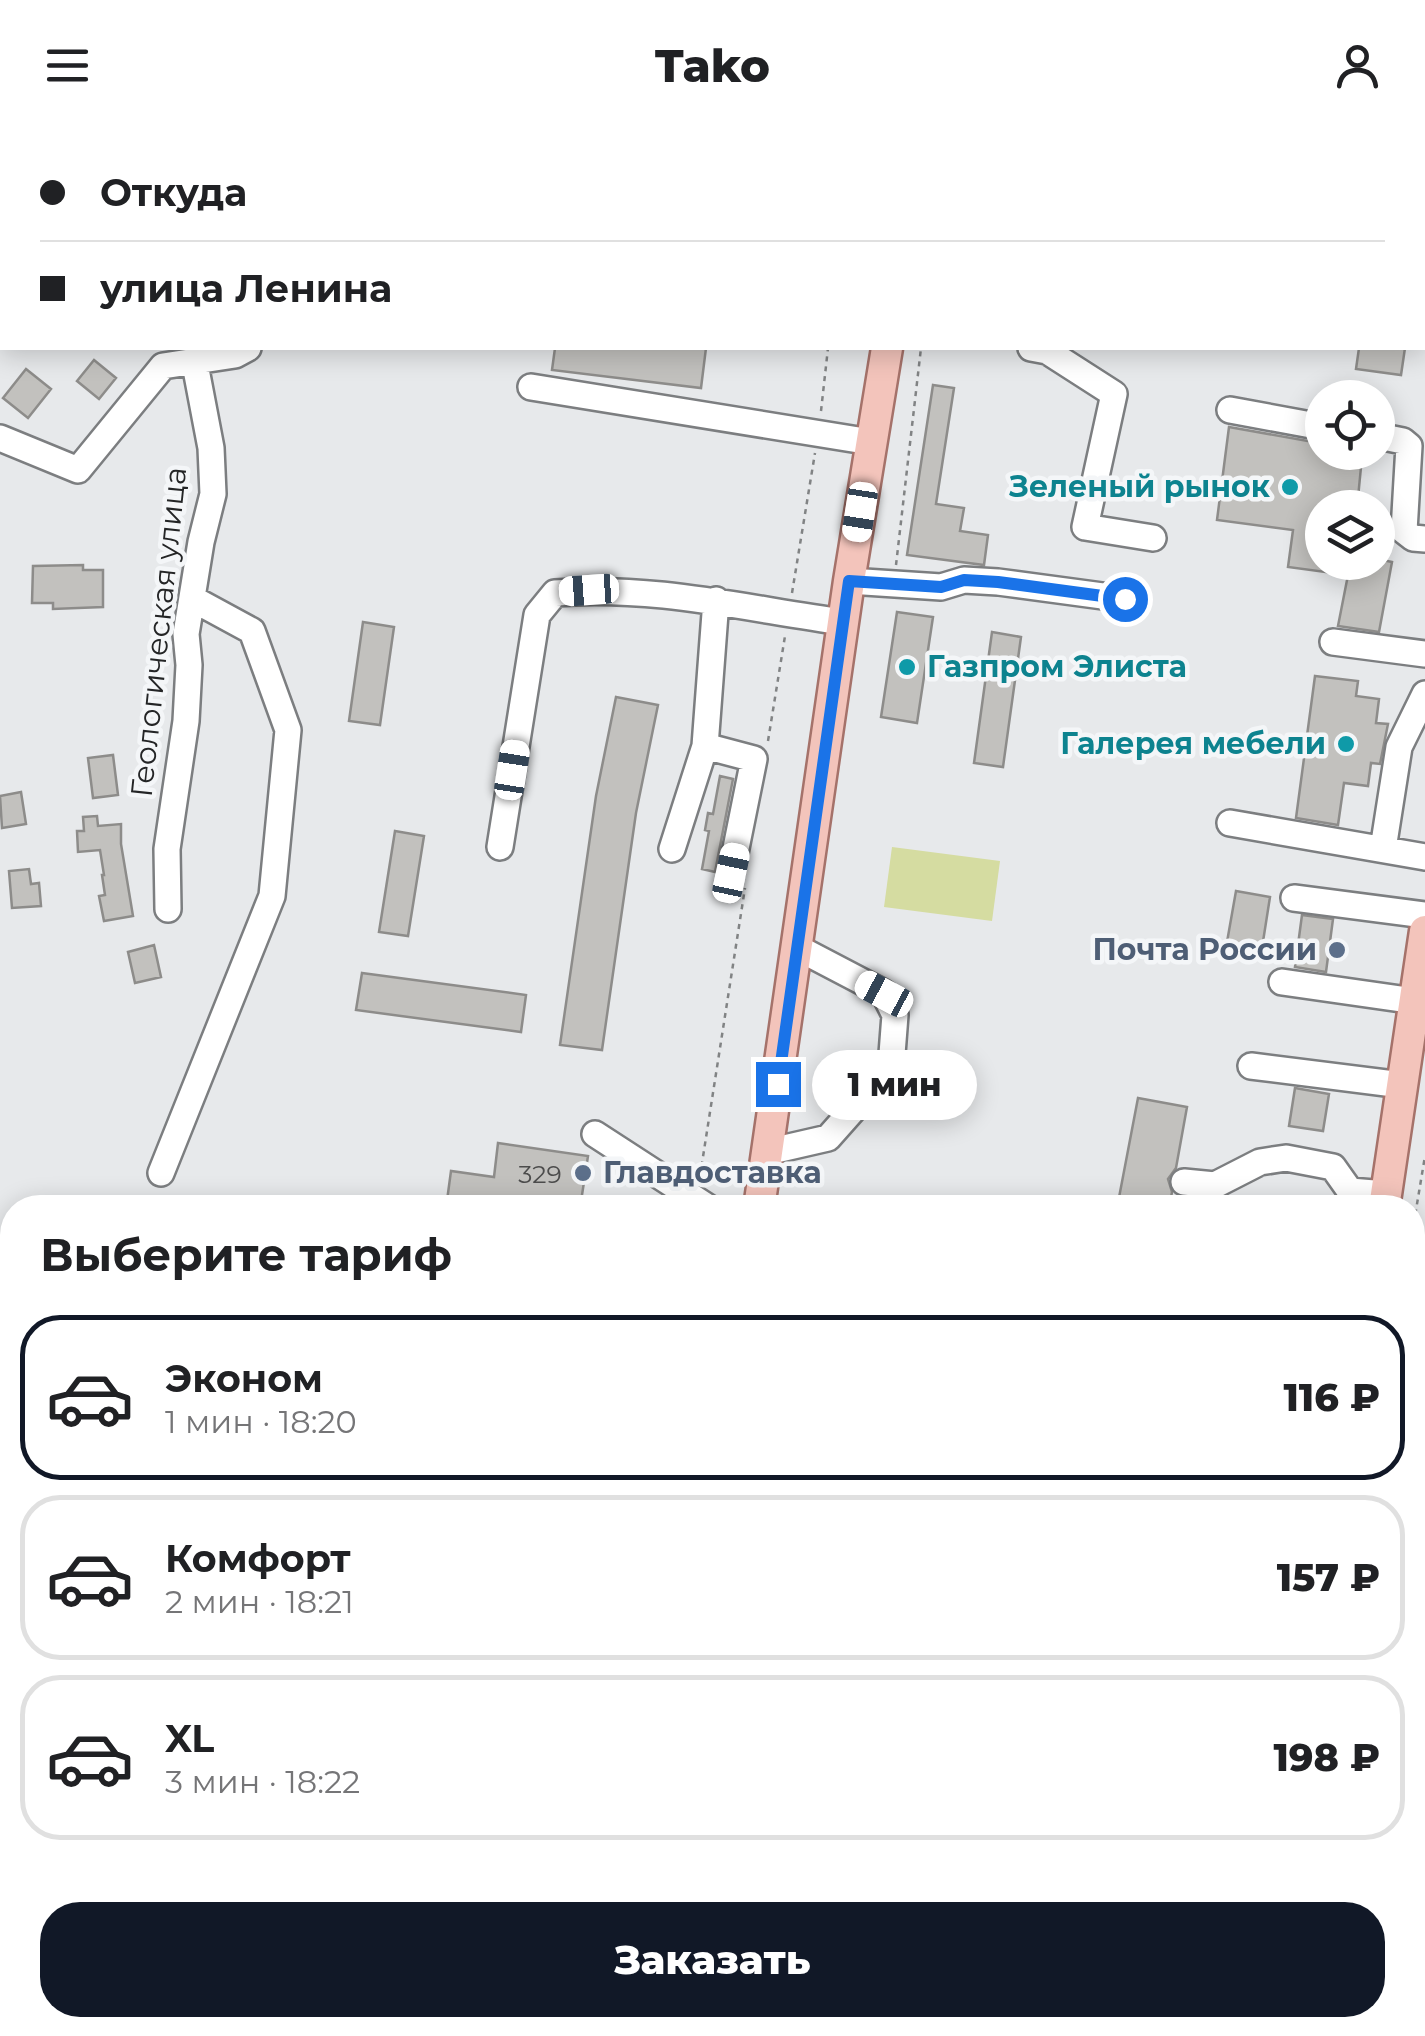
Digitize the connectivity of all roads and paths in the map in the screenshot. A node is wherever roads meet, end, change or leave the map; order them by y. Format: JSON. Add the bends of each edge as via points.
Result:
{"nodes":[{"id":1,"x":244,"y":350,"type":"edge"},
{"id":2,"x":887,"y":350,"type":"edge"},
{"id":3,"x":921,"y":350,"type":"edge"},
{"id":4,"x":1047,"y":350,"type":"edge"},
{"id":5,"x":186,"y":356,"type":"edge"},
{"id":6,"x":531,"y":387,"type":"dead end"},
{"id":7,"x":1230,"y":410,"type":"dead end"},
{"id":8,"x":1305,"y":423,"type":"edge"},
{"id":9,"x":1395,"y":439,"type":"edge"},
{"id":10,"x":2,"y":440,"type":"edge"},
{"id":11,"x":871,"y":442,"type":"junction"},
{"id":12,"x":1153,"y":538,"type":"dead end"},
{"id":13,"x":1425,"y":539,"type":"edge"},
{"id":14,"x":849,"y":581,"type":"junction"},
{"id":15,"x":894,"y":584,"type":"junction"},
{"id":16,"x":194,"y":598,"type":"junction"},
{"id":17,"x":1125,"y":599,"type":"dead end"},
{"id":18,"x":716,"y":600,"type":"junction"},
{"id":19,"x":844,"y":622,"type":"junction"},
{"id":20,"x":1333,"y":642,"type":"dead end"},
{"id":21,"x":1425,"y":654,"type":"edge"},
{"id":22,"x":1425,"y":694,"type":"edge"},
{"id":23,"x":705,"y":746,"type":"junction"},
{"id":24,"x":1230,"y":822,"type":"dead end"},
{"id":25,"x":500,"y":847,"type":"dead end"},
{"id":26,"x":672,"y":849,"type":"dead end"},
{"id":27,"x":1384,"y":849,"type":"junction"},
{"id":28,"x":1425,"y":857,"type":"edge"},
{"id":29,"x":731,"y":873,"type":"dead end"},
{"id":30,"x":1294,"y":898,"type":"dead end"},
{"id":31,"x":168,"y":908,"type":"dead end"},
{"id":32,"x":1425,"y":915,"type":"edge"},
{"id":33,"x":1425,"y":931,"type":"edge"},
{"id":34,"x":798,"y":948,"type":"junction"},
{"id":35,"x":1282,"y":982,"type":"dead end"},
{"id":36,"x":1415,"y":1001,"type":"junction"},
{"id":37,"x":1251,"y":1066,"type":"dead end"},
{"id":38,"x":1402,"y":1085,"type":"junction"},
{"id":39,"x":596,"y":1134,"type":"dead end"},
{"id":40,"x":767,"y":1152,"type":"junction"},
{"id":41,"x":1425,"y":1156,"type":"edge"},
{"id":42,"x":161,"y":1173,"type":"dead end"},
{"id":43,"x":1184,"y":1182,"type":"dead end"},
{"id":44,"x":689,"y":1195,"type":"edge"},
{"id":45,"x":761,"y":1195,"type":"edge"},
{"id":46,"x":1366,"y":1195,"type":"edge"},
{"id":47,"x":1386,"y":1195,"type":"edge"},
{"id":48,"x":1418,"y":1195,"type":"edge"}],
"edges":[{"from":1,"to":5,"type":"street"},
{"from":2,"to":11,"type":"main road"},
{"from":3,"to":15,"type":"path"},
{"from":4,"to":12,"type":"street","via":[[1114,394],[1085,526]]},
{"from":5,"to":10,"type":"street","via":[[163,366],[78,470]]},
{"from":5,"to":16,"type":"street","name":"Геологическая улица","via":[[211,448],[213,494]]},
{"from":6,"to":11,"type":"street"},
{"from":7,"to":8,"type":"street"},
{"from":9,"to":13,"type":"street","via":[[1409,446],[1404,531]]},
{"from":11,"to":14,"type":"main road"},
{"from":14,"to":15,"type":"street"},
{"from":14,"to":19,"type":"main road"},
{"from":15,"to":17,"type":"street","via":[[998,582]]},
{"from":16,"to":31,"type":"street","name":"Геологическая улица","via":[[186,634],[186,721],[167,849]]},
{"from":16,"to":42,"type":"street","via":[[252,631],[288,730],[272,896]]},
{"from":18,"to":19,"type":"street"},
{"from":18,"to":23,"type":"street"},
{"from":18,"to":25,"type":"street","via":[[556,592],[536,614]]},
{"from":19,"to":34,"type":"main road"},
{"from":20,"to":21,"type":"street"},
{"from":22,"to":27,"type":"street","via":[[1399,747]]},
{"from":23,"to":26,"type":"street"},
{"from":23,"to":29,"type":"street","via":[[754,759]]},
{"from":24,"to":27,"type":"street"},
{"from":27,"to":28,"type":"street"},
{"from":30,"to":32,"type":"street"},
{"from":33,"to":36,"type":"main road"},
{"from":34,"to":40,"type":"main road"},
{"from":34,"to":40,"type":"street","via":[[884,994],[895,1016],[891,1067],[828,1138]]},
{"from":35,"to":36,"type":"street"},
{"from":36,"to":38,"type":"main road"},
{"from":37,"to":38,"type":"street"},
{"from":38,"to":47,"type":"main road"},
{"from":39,"to":44,"type":"street"},
{"from":40,"to":45,"type":"main road"},
{"from":41,"to":48,"type":"path"},
{"from":43,"to":46,"type":"street","via":[[1215,1184],[1260,1162],[1286,1158],[1333,1167],[1350,1190]]}]}
